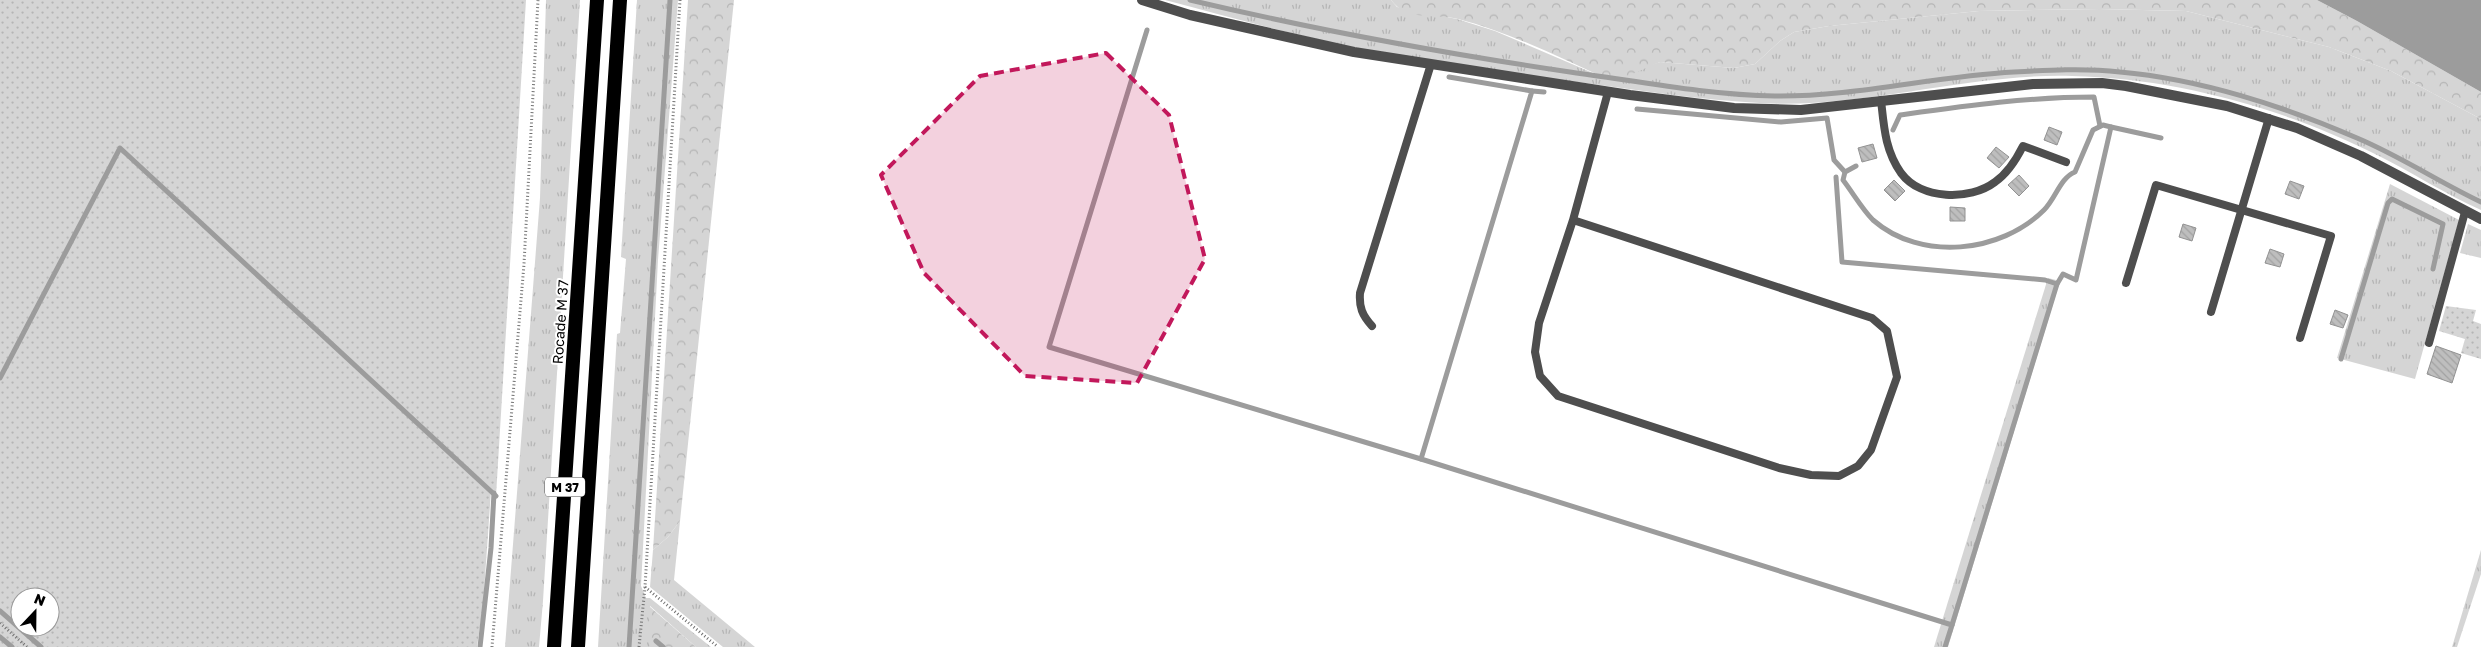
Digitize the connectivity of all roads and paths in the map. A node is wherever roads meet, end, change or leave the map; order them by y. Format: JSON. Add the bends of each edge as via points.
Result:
{"nodes":[{"id":1,"x":538,"y":0,"type":"edge"},
{"id":2,"x":597,"y":0,"type":"edge"},
{"id":3,"x":620,"y":0,"type":"edge"},
{"id":4,"x":680,"y":0,"type":"edge"},
{"id":5,"x":1142,"y":0,"type":"edge"},
{"id":6,"x":1431,"y":64,"type":"junction"},
{"id":7,"x":1608,"y":92,"type":"junction"},
{"id":8,"x":1881,"y":100,"type":"junction"},
{"id":9,"x":2269,"y":118,"type":"junction"},
{"id":10,"x":2066,"y":162,"type":"dead end"},
{"id":11,"x":2241,"y":210,"type":"junction"},
{"id":12,"x":2466,"y":212,"type":"junction"},
{"id":13,"x":2481,"y":218,"type":"edge"},
{"id":14,"x":1573,"y":220,"type":"junction"},
{"id":15,"x":2126,"y":282,"type":"dead end"},
{"id":16,"x":2211,"y":312,"type":"dead end"},
{"id":17,"x":1372,"y":326,"type":"dead end"},
{"id":18,"x":2300,"y":338,"type":"dead end"},
{"id":19,"x":2429,"y":342,"type":"dead end"},
{"id":20,"x":645,"y":587,"type":"junction"},
{"id":21,"x":0,"y":623,"type":"edge"},
{"id":22,"x":27,"y":647,"type":"edge"},
{"id":23,"x":492,"y":647,"type":"edge"},
{"id":24,"x":554,"y":647,"type":"edge"},
{"id":25,"x":578,"y":647,"type":"edge"},
{"id":26,"x":639,"y":647,"type":"edge"},
{"id":27,"x":718,"y":647,"type":"edge"}],
"edges":[{"from":1,"to":23,"type":"path","via":[[524,264]]},
{"from":2,"to":24,"type":"highway","name":"Rocade M 37","number":"M 37"},
{"from":3,"to":25,"type":"highway","number":"M 37"},
{"from":4,"to":20,"type":"path"},
{"from":5,"to":6,"type":"street","via":[[1190,15],[1345,50]]},
{"from":6,"to":7,"type":"street"},
{"from":6,"to":17,"type":"lane","via":[[1360,293],[1360,307]]},
{"from":7,"to":8,"type":"street","via":[[1772,110],[1801,110]]},
{"from":7,"to":14,"type":"lane"},
{"from":8,"to":9,"type":"street","via":[[2033,84],[2102,83],[2185,96]]},
{"from":8,"to":10,"type":"lane","via":[[1885,138],[1894,161],[1903,175],[1927,191],[1955,195],[1981,190],[2007,172],[2023,146]]},
{"from":9,"to":11,"type":"lane"},
{"from":9,"to":12,"type":"street","via":[[2361,156]]},
{"from":11,"to":15,"type":"lane","via":[[2156,185]]},
{"from":11,"to":16,"type":"lane"},
{"from":11,"to":18,"type":"lane","via":[[2331,236]]},
{"from":12,"to":13,"type":"street"},
{"from":12,"to":19,"type":"lane"},
{"from":14,"to":14,"type":"lane","via":[[1539,323],[1535,352],[1540,376],[1558,396],[1770,466],[1810,475],[1839,476],[1858,466],[1871,450],[1897,377],[1887,331],[1872,318]]},
{"from":20,"to":26,"type":"path"},
{"from":20,"to":27,"type":"path"},
{"from":21,"to":22,"type":"path"}]}
